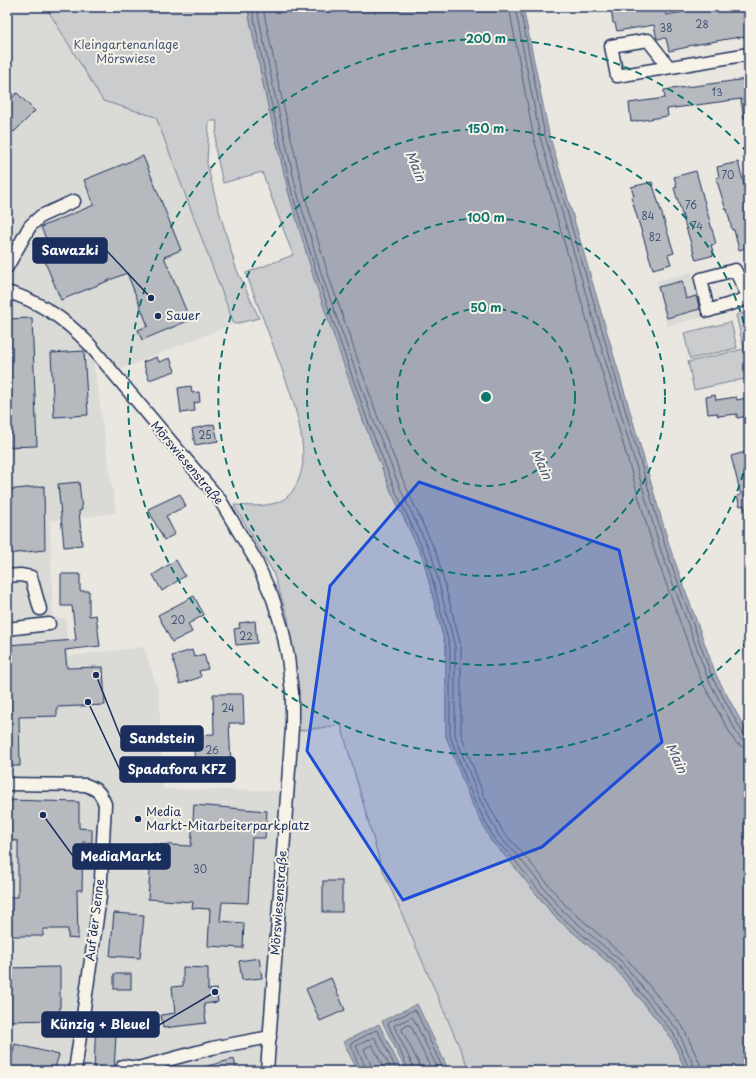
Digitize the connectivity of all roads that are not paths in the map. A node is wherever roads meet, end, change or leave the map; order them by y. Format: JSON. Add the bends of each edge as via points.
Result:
{"nodes":[{"id":1,"x":749,"y":54,"type":"edge"},
{"id":2,"x":669,"y":67,"type":"junction"},
{"id":3,"x":74,"y":201,"type":"dead end"},
{"id":4,"x":7,"y":267,"type":"edge"},
{"id":5,"x":7,"y":292,"type":"edge"},
{"id":6,"x":7,"y":576,"type":"edge"},
{"id":7,"x":40,"y":609,"type":"dead end"},
{"id":8,"x":49,"y":624,"type":"dead end"},
{"id":9,"x":7,"y":629,"type":"edge"},
{"id":10,"x":7,"y":784,"type":"edge"},
{"id":11,"x":270,"y":1037,"type":"junction"},
{"id":12,"x":123,"y":1066,"type":"dead end"},
{"id":13,"x":75,"y":1071,"type":"edge"},
{"id":14,"x":267,"y":1071,"type":"edge"}],
"edges":[{"from":1,"to":2,"type":"street"},
{"from":2,"to":2,"type":"street","via":[[617,76],[611,46],[648,40]]},
{"from":3,"to":4,"type":"street","via":[[41,216],[30,226]]},
{"from":5,"to":11,"type":"street","name":"Mörswiesenstraße","via":[[32,301],[56,315],[75,329],[89,344],[220,500],[255,559],[273,599],[288,657],[292,728]]},
{"from":6,"to":7,"type":"street","via":[[31,577]]},
{"from":8,"to":9,"type":"street"},
{"from":10,"to":13,"type":"street","name":"Auf der Senne","via":[[86,786],[96,789],[105,804],[100,897]]},
{"from":11,"to":12,"type":"street","via":[[212,1048],[138,1068]]},
{"from":11,"to":14,"type":"street","name":"Mörswiesenstraße"}]}
